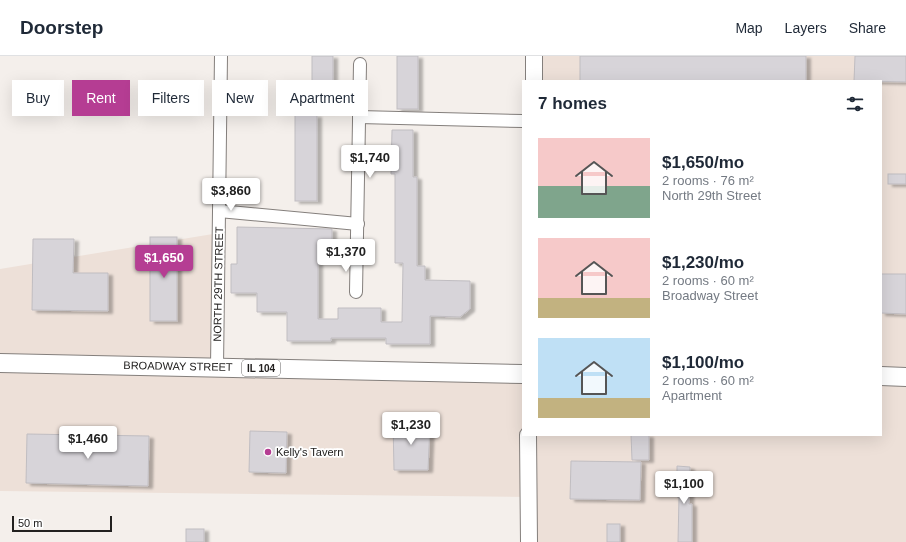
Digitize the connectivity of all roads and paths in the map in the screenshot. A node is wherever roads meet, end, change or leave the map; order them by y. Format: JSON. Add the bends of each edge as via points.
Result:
{"nodes":[{"id":1,"x":221,"y":56,"type":"edge"},
{"id":2,"x":534,"y":56,"type":"edge"},
{"id":3,"x":360,"y":64,"type":"dead end"},
{"id":4,"x":534,"y":80,"type":"edge"},
{"id":5,"x":359,"y":117,"type":"junction"},
{"id":6,"x":522,"y":122,"type":"edge"},
{"id":7,"x":219,"y":211,"type":"junction"},
{"id":8,"x":358,"y":224,"type":"junction"},
{"id":9,"x":356,"y":292,"type":"dead end"},
{"id":10,"x":0,"y":363,"type":"edge"},
{"id":11,"x":217,"y":367,"type":"junction"},
{"id":12,"x":522,"y":374,"type":"edge"},
{"id":13,"x":882,"y":376,"type":"edge"},
{"id":14,"x":906,"y":376,"type":"edge"},
{"id":15,"x":528,"y":436,"type":"edge"},
{"id":16,"x":529,"y":542,"type":"edge"}],
"edges":[{"from":1,"to":7,"type":"street","name":"NORTH 29TH STREET"},
{"from":2,"to":4,"type":"street"},
{"from":3,"to":5,"type":"street"},
{"from":5,"to":6,"type":"street"},
{"from":5,"to":8,"type":"street"},
{"from":7,"to":8,"type":"street"},
{"from":7,"to":11,"type":"street","name":"NORTH 29TH STREET"},
{"from":8,"to":9,"type":"street"},
{"from":10,"to":11,"type":"main road","name":"BROADWAY STREET","number":"IL 104"},
{"from":11,"to":12,"type":"main road","name":"BROADWAY STREET","number":"IL 104"},
{"from":13,"to":14,"type":"main road"},
{"from":15,"to":16,"type":"street"}]}
